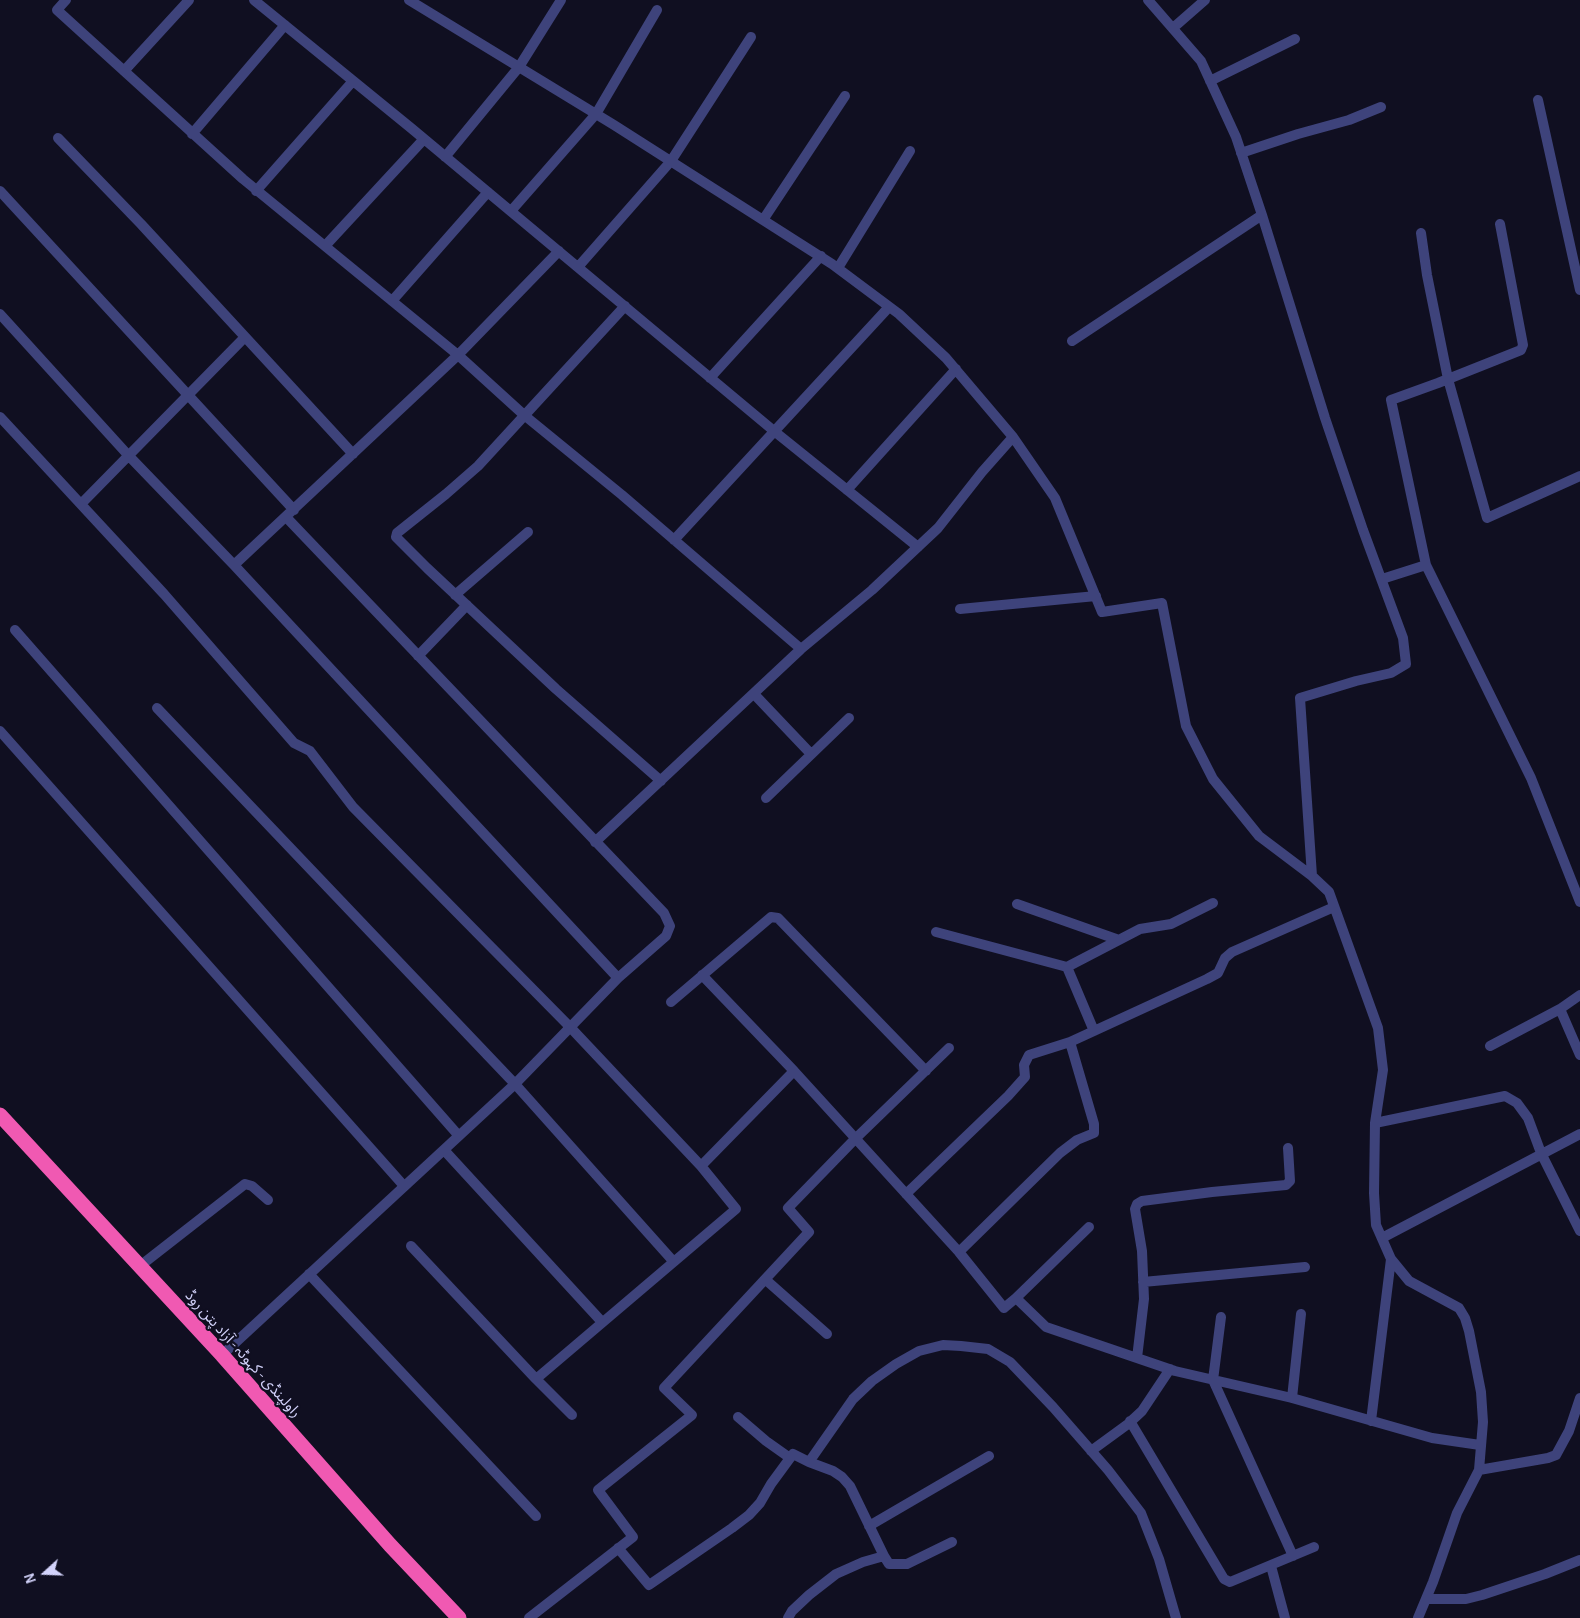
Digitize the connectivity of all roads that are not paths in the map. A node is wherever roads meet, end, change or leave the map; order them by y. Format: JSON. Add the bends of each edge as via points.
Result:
{"nodes":[{"id":1,"x":66,"y":0,"type":"edge"},
{"id":2,"x":189,"y":0,"type":"edge"},
{"id":3,"x":254,"y":0,"type":"edge"},
{"id":4,"x":410,"y":0,"type":"edge"},
{"id":5,"x":561,"y":0,"type":"edge"},
{"id":6,"x":1148,"y":0,"type":"edge"},
{"id":7,"x":1205,"y":0,"type":"edge"},
{"id":8,"x":657,"y":10,"type":"dead end"},
{"id":9,"x":285,"y":25,"type":"junction"},
{"id":10,"x":1173,"y":28,"type":"junction"},
{"id":11,"x":751,"y":37,"type":"dead end"},
{"id":12,"x":1294,"y":39,"type":"dead end"},
{"id":13,"x":520,"y":68,"type":"junction"},
{"id":14,"x":124,"y":71,"type":"junction"},
{"id":15,"x":353,"y":81,"type":"junction"},
{"id":16,"x":1210,"y":81,"type":"junction"},
{"id":17,"x":845,"y":96,"type":"dead end"},
{"id":18,"x":1538,"y":100,"type":"dead end"},
{"id":19,"x":1381,"y":107,"type":"dead end"},
{"id":20,"x":596,"y":114,"type":"junction"},
{"id":21,"x":192,"y":134,"type":"junction"},
{"id":22,"x":58,"y":138,"type":"dead end"},
{"id":23,"x":424,"y":139,"type":"junction"},
{"id":24,"x":910,"y":151,"type":"dead end"},
{"id":25,"x":1241,"y":153,"type":"junction"},
{"id":26,"x":445,"y":157,"type":"junction"},
{"id":27,"x":671,"y":161,"type":"junction"},
{"id":28,"x":256,"y":190,"type":"junction"},
{"id":29,"x":0,"y":191,"type":"edge"},
{"id":30,"x":488,"y":192,"type":"junction"},
{"id":31,"x":511,"y":212,"type":"junction"},
{"id":32,"x":1262,"y":215,"type":"junction"},
{"id":33,"x":764,"y":220,"type":"junction"},
{"id":34,"x":1500,"y":224,"type":"dead end"},
{"id":35,"x":1421,"y":233,"type":"dead end"},
{"id":36,"x":325,"y":246,"type":"junction"},
{"id":37,"x":559,"y":252,"type":"junction"},
{"id":38,"x":821,"y":256,"type":"junction"},
{"id":39,"x":578,"y":267,"type":"junction"},
{"id":40,"x":838,"y":268,"type":"junction"},
{"id":41,"x":1580,"y":290,"type":"edge"},
{"id":42,"x":392,"y":301,"type":"junction"},
{"id":43,"x":625,"y":306,"type":"junction"},
{"id":44,"x":888,"y":307,"type":"junction"},
{"id":45,"x":0,"y":314,"type":"edge"},
{"id":46,"x":245,"y":337,"type":"junction"},
{"id":47,"x":1072,"y":341,"type":"dead end"},
{"id":48,"x":458,"y":355,"type":"junction"},
{"id":49,"x":956,"y":369,"type":"junction"},
{"id":50,"x":710,"y":378,"type":"junction"},
{"id":51,"x":1448,"y":379,"type":"junction"},
{"id":52,"x":186,"y":395,"type":"junction"},
{"id":53,"x":524,"y":415,"type":"junction"},
{"id":54,"x":0,"y":417,"type":"edge"},
{"id":55,"x":774,"y":431,"type":"junction"},
{"id":56,"x":1013,"y":437,"type":"junction"},
{"id":57,"x":353,"y":454,"type":"junction"},
{"id":58,"x":128,"y":455,"type":"junction"},
{"id":59,"x":1580,"y":476,"type":"edge"},
{"id":60,"x":847,"y":490,"type":"junction"},
{"id":61,"x":81,"y":504,"type":"junction"},
{"id":62,"x":290,"y":514,"type":"junction"},
{"id":63,"x":528,"y":532,"type":"dead end"},
{"id":64,"x":674,"y":540,"type":"junction"},
{"id":65,"x":918,"y":547,"type":"junction"},
{"id":66,"x":1426,"y":564,"type":"junction"},
{"id":67,"x":234,"y":565,"type":"junction"},
{"id":68,"x":1382,"y":579,"type":"junction"},
{"id":69,"x":455,"y":595,"type":"junction"},
{"id":70,"x":1096,"y":596,"type":"junction"},
{"id":71,"x":467,"y":605,"type":"junction"},
{"id":72,"x":960,"y":608,"type":"dead end"},
{"id":73,"x":14,"y":630,"type":"dead end"},
{"id":74,"x":801,"y":649,"type":"junction"},
{"id":75,"x":418,"y":656,"type":"junction"},
{"id":76,"x":754,"y":694,"type":"junction"},
{"id":77,"x":157,"y":708,"type":"dead end"},
{"id":78,"x":849,"y":718,"type":"dead end"},
{"id":79,"x":0,"y":731,"type":"edge"},
{"id":80,"x":811,"y":754,"type":"junction"},
{"id":81,"x":661,"y":781,"type":"junction"},
{"id":82,"x":766,"y":798,"type":"dead end"},
{"id":83,"x":595,"y":842,"type":"junction"},
{"id":84,"x":1312,"y":876,"type":"junction"},
{"id":85,"x":1580,"y":902,"type":"edge"},
{"id":86,"x":1213,"y":903,"type":"dead end"},
{"id":87,"x":1017,"y":904,"type":"dead end"},
{"id":88,"x":1334,"y":907,"type":"junction"},
{"id":89,"x":936,"y":932,"type":"dead end"},
{"id":90,"x":1119,"y":940,"type":"junction"},
{"id":91,"x":1067,"y":967,"type":"junction"},
{"id":92,"x":702,"y":975,"type":"junction"},
{"id":93,"x":618,"y":978,"type":"junction"},
{"id":94,"x":1580,"y":995,"type":"edge"},
{"id":95,"x":672,"y":1002,"type":"dead end"},
{"id":96,"x":1560,"y":1009,"type":"junction"},
{"id":97,"x":570,"y":1027,"type":"junction"},
{"id":98,"x":1094,"y":1031,"type":"junction"},
{"id":99,"x":1070,"y":1042,"type":"junction"},
{"id":100,"x":1490,"y":1046,"type":"dead end"},
{"id":101,"x":950,"y":1048,"type":"dead end"},
{"id":102,"x":1580,"y":1055,"type":"edge"},
{"id":103,"x":794,"y":1071,"type":"junction"},
{"id":104,"x":926,"y":1071,"type":"junction"},
{"id":105,"x":515,"y":1084,"type":"junction"},
{"id":106,"x":0,"y":1114,"type":"edge"},
{"id":107,"x":1375,"y":1123,"type":"junction"},
{"id":108,"x":1580,"y":1134,"type":"edge"},
{"id":109,"x":459,"y":1136,"type":"junction"},
{"id":110,"x":856,"y":1139,"type":"junction"},
{"id":111,"x":1288,"y":1148,"type":"dead end"},
{"id":112,"x":444,"y":1150,"type":"junction"},
{"id":113,"x":1542,"y":1153,"type":"junction"},
{"id":114,"x":701,"y":1166,"type":"junction"},
{"id":115,"x":404,"y":1186,"type":"junction"},
{"id":116,"x":906,"y":1194,"type":"junction"},
{"id":117,"x":268,"y":1200,"type":"dead end"},
{"id":118,"x":1577,"y":1220,"type":"edge"},
{"id":119,"x":1089,"y":1227,"type":"dead end"},
{"id":120,"x":1580,"y":1231,"type":"edge"},
{"id":121,"x":1382,"y":1238,"type":"junction"},
{"id":122,"x":411,"y":1246,"type":"dead end"},
{"id":123,"x":959,"y":1252,"type":"junction"},
{"id":124,"x":1392,"y":1259,"type":"junction"},
{"id":125,"x":673,"y":1261,"type":"junction"},
{"id":126,"x":140,"y":1266,"type":"junction"},
{"id":127,"x":1304,"y":1267,"type":"dead end"},
{"id":128,"x":309,"y":1274,"type":"junction"},
{"id":129,"x":766,"y":1280,"type":"junction"},
{"id":130,"x":1143,"y":1282,"type":"junction"},
{"id":131,"x":1016,"y":1298,"type":"junction"},
{"id":132,"x":1301,"y":1314,"type":"dead end"},
{"id":133,"x":1221,"y":1317,"type":"dead end"},
{"id":134,"x":602,"y":1322,"type":"junction"},
{"id":135,"x":827,"y":1334,"type":"dead end"},
{"id":136,"x":222,"y":1355,"type":"junction"},
{"id":137,"x":1138,"y":1358,"type":"junction"},
{"id":138,"x":1170,"y":1369,"type":"junction"},
{"id":139,"x":536,"y":1379,"type":"junction"},
{"id":140,"x":1213,"y":1380,"type":"junction"},
{"id":141,"x":1292,"y":1398,"type":"junction"},
{"id":142,"x":1580,"y":1398,"type":"edge"},
{"id":143,"x":572,"y":1415,"type":"dead end"},
{"id":144,"x":738,"y":1417,"type":"dead end"},
{"id":145,"x":1371,"y":1421,"type":"junction"},
{"id":146,"x":1130,"y":1422,"type":"junction"},
{"id":147,"x":1480,"y":1445,"type":"junction"},
{"id":148,"x":1091,"y":1451,"type":"junction"},
{"id":149,"x":989,"y":1456,"type":"dead end"},
{"id":150,"x":790,"y":1458,"type":"junction"},
{"id":151,"x":810,"y":1462,"type":"junction"},
{"id":152,"x":1479,"y":1470,"type":"junction"},
{"id":153,"x":536,"y":1516,"type":"dead end"},
{"id":154,"x":869,"y":1526,"type":"junction"},
{"id":155,"x":952,"y":1542,"type":"dead end"},
{"id":156,"x":618,"y":1548,"type":"junction"},
{"id":157,"x":1314,"y":1548,"type":"dead end"},
{"id":158,"x":884,"y":1556,"type":"junction"},
{"id":159,"x":1293,"y":1556,"type":"junction"},
{"id":160,"x":1580,"y":1560,"type":"edge"},
{"id":161,"x":1271,"y":1566,"type":"junction"},
{"id":162,"x":1426,"y":1599,"type":"junction"},
{"id":163,"x":459,"y":1618,"type":"edge"},
{"id":164,"x":529,"y":1618,"type":"edge"},
{"id":165,"x":788,"y":1618,"type":"edge"},
{"id":166,"x":1176,"y":1618,"type":"edge"},
{"id":167,"x":1285,"y":1618,"type":"edge"},
{"id":168,"x":1418,"y":1618,"type":"edge"}],
"edges":[{"from":1,"to":14,"type":"street","via":[[57,10]]},
{"from":2,"to":14,"type":"street"},
{"from":3,"to":9,"type":"street"},
{"from":4,"to":13,"type":"street"},
{"from":5,"to":13,"type":"street"},
{"from":6,"to":10,"type":"street"},
{"from":7,"to":10,"type":"street"},
{"from":8,"to":20,"type":"street"},
{"from":9,"to":15,"type":"street"},
{"from":9,"to":21,"type":"street"},
{"from":10,"to":16,"type":"street","via":[[1201,61]]},
{"from":11,"to":27,"type":"street"},
{"from":12,"to":16,"type":"street"},
{"from":13,"to":20,"type":"street"},
{"from":13,"to":26,"type":"street"},
{"from":14,"to":21,"type":"street"},
{"from":15,"to":23,"type":"street"},
{"from":15,"to":28,"type":"street"},
{"from":16,"to":25,"type":"street"},
{"from":17,"to":33,"type":"street"},
{"from":18,"to":41,"type":"street"},
{"from":19,"to":25,"type":"street","via":[[1350,120]]},
{"from":20,"to":27,"type":"street"},
{"from":20,"to":31,"type":"street"},
{"from":21,"to":28,"type":"street"},
{"from":22,"to":46,"type":"street"},
{"from":23,"to":26,"type":"street"},
{"from":23,"to":36,"type":"street"},
{"from":24,"to":40,"type":"street"},
{"from":25,"to":32,"type":"street"},
{"from":26,"to":30,"type":"street"},
{"from":27,"to":33,"type":"street"},
{"from":27,"to":39,"type":"street"},
{"from":28,"to":36,"type":"street"},
{"from":29,"to":52,"type":"street"},
{"from":30,"to":31,"type":"street"},
{"from":30,"to":42,"type":"street"},
{"from":31,"to":37,"type":"street"},
{"from":32,"to":47,"type":"street"},
{"from":32,"to":68,"type":"street","via":[[1325,418]]},
{"from":33,"to":38,"type":"street"},
{"from":34,"to":51,"type":"street","via":[[1523,345],[1521,350]]},
{"from":35,"to":51,"type":"street","via":[[1426,275]]},
{"from":36,"to":42,"type":"street"},
{"from":37,"to":39,"type":"street"},
{"from":37,"to":48,"type":"street"},
{"from":38,"to":40,"type":"street"},
{"from":38,"to":50,"type":"street"},
{"from":39,"to":43,"type":"street"},
{"from":40,"to":44,"type":"street"},
{"from":42,"to":48,"type":"street"},
{"from":43,"to":50,"type":"street"},
{"from":43,"to":53,"type":"street"},
{"from":44,"to":49,"type":"street","via":[[940,351]]},
{"from":44,"to":55,"type":"street"},
{"from":45,"to":58,"type":"street"},
{"from":46,"to":52,"type":"street"},
{"from":46,"to":57,"type":"street"},
{"from":48,"to":53,"type":"street"},
{"from":48,"to":57,"type":"street"},
{"from":49,"to":56,"type":"street"},
{"from":49,"to":60,"type":"street"},
{"from":50,"to":55,"type":"street"},
{"from":51,"to":59,"type":"street","via":[[1487,518]]},
{"from":51,"to":66,"type":"street","via":[[1391,400]]},
{"from":52,"to":58,"type":"street"},
{"from":52,"to":62,"type":"street"},
{"from":53,"to":64,"type":"street"},
{"from":53,"to":69,"type":"street","via":[[478,466],[397,533],[396,537]]},
{"from":54,"to":61,"type":"street"},
{"from":55,"to":60,"type":"street"},
{"from":55,"to":64,"type":"street"},
{"from":56,"to":65,"type":"street","via":[[938,528]]},
{"from":56,"to":70,"type":"street","via":[[1055,498]]},
{"from":57,"to":62,"type":"street"},
{"from":58,"to":61,"type":"street"},
{"from":58,"to":67,"type":"street"},
{"from":60,"to":65,"type":"street"},
{"from":61,"to":97,"type":"street","via":[[294,743],[310,751],[353,807]]},
{"from":62,"to":67,"type":"street"},
{"from":62,"to":75,"type":"street"},
{"from":63,"to":69,"type":"street"},
{"from":64,"to":74,"type":"street"},
{"from":65,"to":74,"type":"street"},
{"from":66,"to":68,"type":"street"},
{"from":66,"to":85,"type":"street","via":[[1531,778]]},
{"from":67,"to":93,"type":"street"},
{"from":68,"to":84,"type":"street","via":[[1403,638],[1406,664],[1391,673],[1300,698]]},
{"from":69,"to":71,"type":"street"},
{"from":70,"to":72,"type":"street"},
{"from":70,"to":84,"type":"street","via":[[1102,612],[1162,603],[1186,726],[1213,779],[1259,836]]},
{"from":71,"to":75,"type":"street"},
{"from":71,"to":81,"type":"street"},
{"from":73,"to":109,"type":"street"},
{"from":74,"to":76,"type":"street"},
{"from":75,"to":83,"type":"street"},
{"from":76,"to":80,"type":"street"},
{"from":76,"to":81,"type":"street"},
{"from":77,"to":105,"type":"street"},
{"from":78,"to":80,"type":"street"},
{"from":79,"to":115,"type":"street"},
{"from":80,"to":82,"type":"street"},
{"from":81,"to":83,"type":"street"},
{"from":83,"to":93,"type":"street","via":[[664,913],[670,926],[666,936]]},
{"from":84,"to":88,"type":"street","via":[[1329,892]]},
{"from":86,"to":90,"type":"street","via":[[1171,924],[1140,929]]},
{"from":87,"to":90,"type":"street"},
{"from":88,"to":98,"type":"street","via":[[1232,952],[1218,973]]},
{"from":88,"to":107,"type":"street","via":[[1378,1028],[1383,1070]]},
{"from":89,"to":91,"type":"street"},
{"from":90,"to":91,"type":"street"},
{"from":91,"to":98,"type":"street"},
{"from":92,"to":95,"type":"street"},
{"from":92,"to":103,"type":"street"},
{"from":92,"to":104,"type":"street","via":[[771,917],[778,918]]},
{"from":93,"to":97,"type":"street"},
{"from":94,"to":96,"type":"street"},
{"from":96,"to":100,"type":"street"},
{"from":96,"to":102,"type":"street"},
{"from":97,"to":105,"type":"street"},
{"from":97,"to":114,"type":"street"},
{"from":98,"to":99,"type":"street"},
{"from":99,"to":116,"type":"street","via":[[1029,1055],[1024,1065],[1025,1077]]},
{"from":99,"to":123,"type":"street","via":[[1094,1133],[1077,1140],[1060,1154]]},
{"from":101,"to":104,"type":"street"},
{"from":103,"to":110,"type":"street"},
{"from":103,"to":114,"type":"street"},
{"from":104,"to":110,"type":"street"},
{"from":105,"to":109,"type":"street"},
{"from":105,"to":125,"type":"street"},
{"from":106,"to":126,"type":"highway","name":"راولپنڈی - کہوٹہ - آزاد پتن روڈ"},
{"from":107,"to":113,"type":"street","via":[[1505,1096],[1517,1103],[1528,1118]]},
{"from":107,"to":121,"type":"street","via":[[1374,1193],[1376,1225]]},
{"from":108,"to":113,"type":"street"},
{"from":109,"to":112,"type":"street"},
{"from":110,"to":116,"type":"street"},
{"from":110,"to":129,"type":"street","via":[[788,1208],[809,1232]]},
{"from":111,"to":130,"type":"street","via":[[1290,1181],[1286,1185],[1137,1204]]},
{"from":112,"to":115,"type":"street"},
{"from":112,"to":134,"type":"street"},
{"from":113,"to":118,"type":"street"},
{"from":113,"to":121,"type":"street"},
{"from":114,"to":125,"type":"street","via":[[736,1209]]},
{"from":115,"to":128,"type":"street"},
{"from":116,"to":123,"type":"street"},
{"from":117,"to":126,"type":"street","via":[[245,1184]]},
{"from":118,"to":120,"type":"street"},
{"from":119,"to":131,"type":"street"},
{"from":121,"to":124,"type":"street"},
{"from":122,"to":139,"type":"street"},
{"from":123,"to":131,"type":"street","via":[[1004,1308]]},
{"from":124,"to":145,"type":"street"},
{"from":124,"to":147,"type":"street","via":[[1409,1281],[1459,1308],[1465,1318],[1481,1392],[1483,1422]]},
{"from":125,"to":134,"type":"street"},
{"from":126,"to":136,"type":"highway","name":"راولپنڈی - کہوٹہ - آزاد پتن روڈ"},
{"from":127,"to":130,"type":"street"},
{"from":128,"to":136,"type":"street"},
{"from":128,"to":153,"type":"street"},
{"from":129,"to":135,"type":"street"},
{"from":129,"to":156,"type":"street","via":[[664,1388],[692,1415],[598,1490],[633,1537]]},
{"from":130,"to":137,"type":"street"},
{"from":131,"to":137,"type":"street","via":[[1046,1327]]},
{"from":132,"to":141,"type":"street"},
{"from":133,"to":140,"type":"street"},
{"from":134,"to":139,"type":"street"},
{"from":136,"to":163,"type":"highway","name":"راولپنڈی - کہوٹہ - آزاد پتن روڈ"},
{"from":137,"to":138,"type":"street"},
{"from":138,"to":140,"type":"street"},
{"from":138,"to":146,"type":"street","via":[[1142,1411]]},
{"from":139,"to":143,"type":"street"},
{"from":140,"to":141,"type":"street"},
{"from":140,"to":159,"type":"street"},
{"from":141,"to":145,"type":"street"},
{"from":142,"to":152,"type":"street","via":[[1569,1432],[1556,1455]]},
{"from":144,"to":150,"type":"street"},
{"from":145,"to":147,"type":"street","via":[[1432,1438]]},
{"from":146,"to":148,"type":"street"},
{"from":146,"to":161,"type":"street","via":[[1224,1579],[1230,1582]]},
{"from":147,"to":152,"type":"street"},
{"from":148,"to":151,"type":"street","via":[[1010,1362],[988,1349],[943,1344],[919,1351],[872,1381],[853,1399]]},
{"from":148,"to":166,"type":"street","via":[[1141,1513],[1159,1559]]},
{"from":149,"to":154,"type":"street"},
{"from":150,"to":151,"type":"street","via":[[793,1454]]},
{"from":150,"to":156,"type":"street","via":[[749,1515],[649,1585]]},
{"from":151,"to":154,"type":"street","via":[[842,1477],[850,1486]]},
{"from":152,"to":162,"type":"street","via":[[1457,1513]]},
{"from":154,"to":158,"type":"street"},
{"from":155,"to":158,"type":"street","via":[[907,1564],[889,1564]]},
{"from":156,"to":164,"type":"street"},
{"from":157,"to":159,"type":"street"},
{"from":158,"to":165,"type":"street","via":[[836,1574],[809,1595]]},
{"from":159,"to":161,"type":"street"},
{"from":160,"to":162,"type":"street","via":[[1482,1595],[1466,1599]]},
{"from":161,"to":167,"type":"street"},
{"from":162,"to":168,"type":"street"}]}
